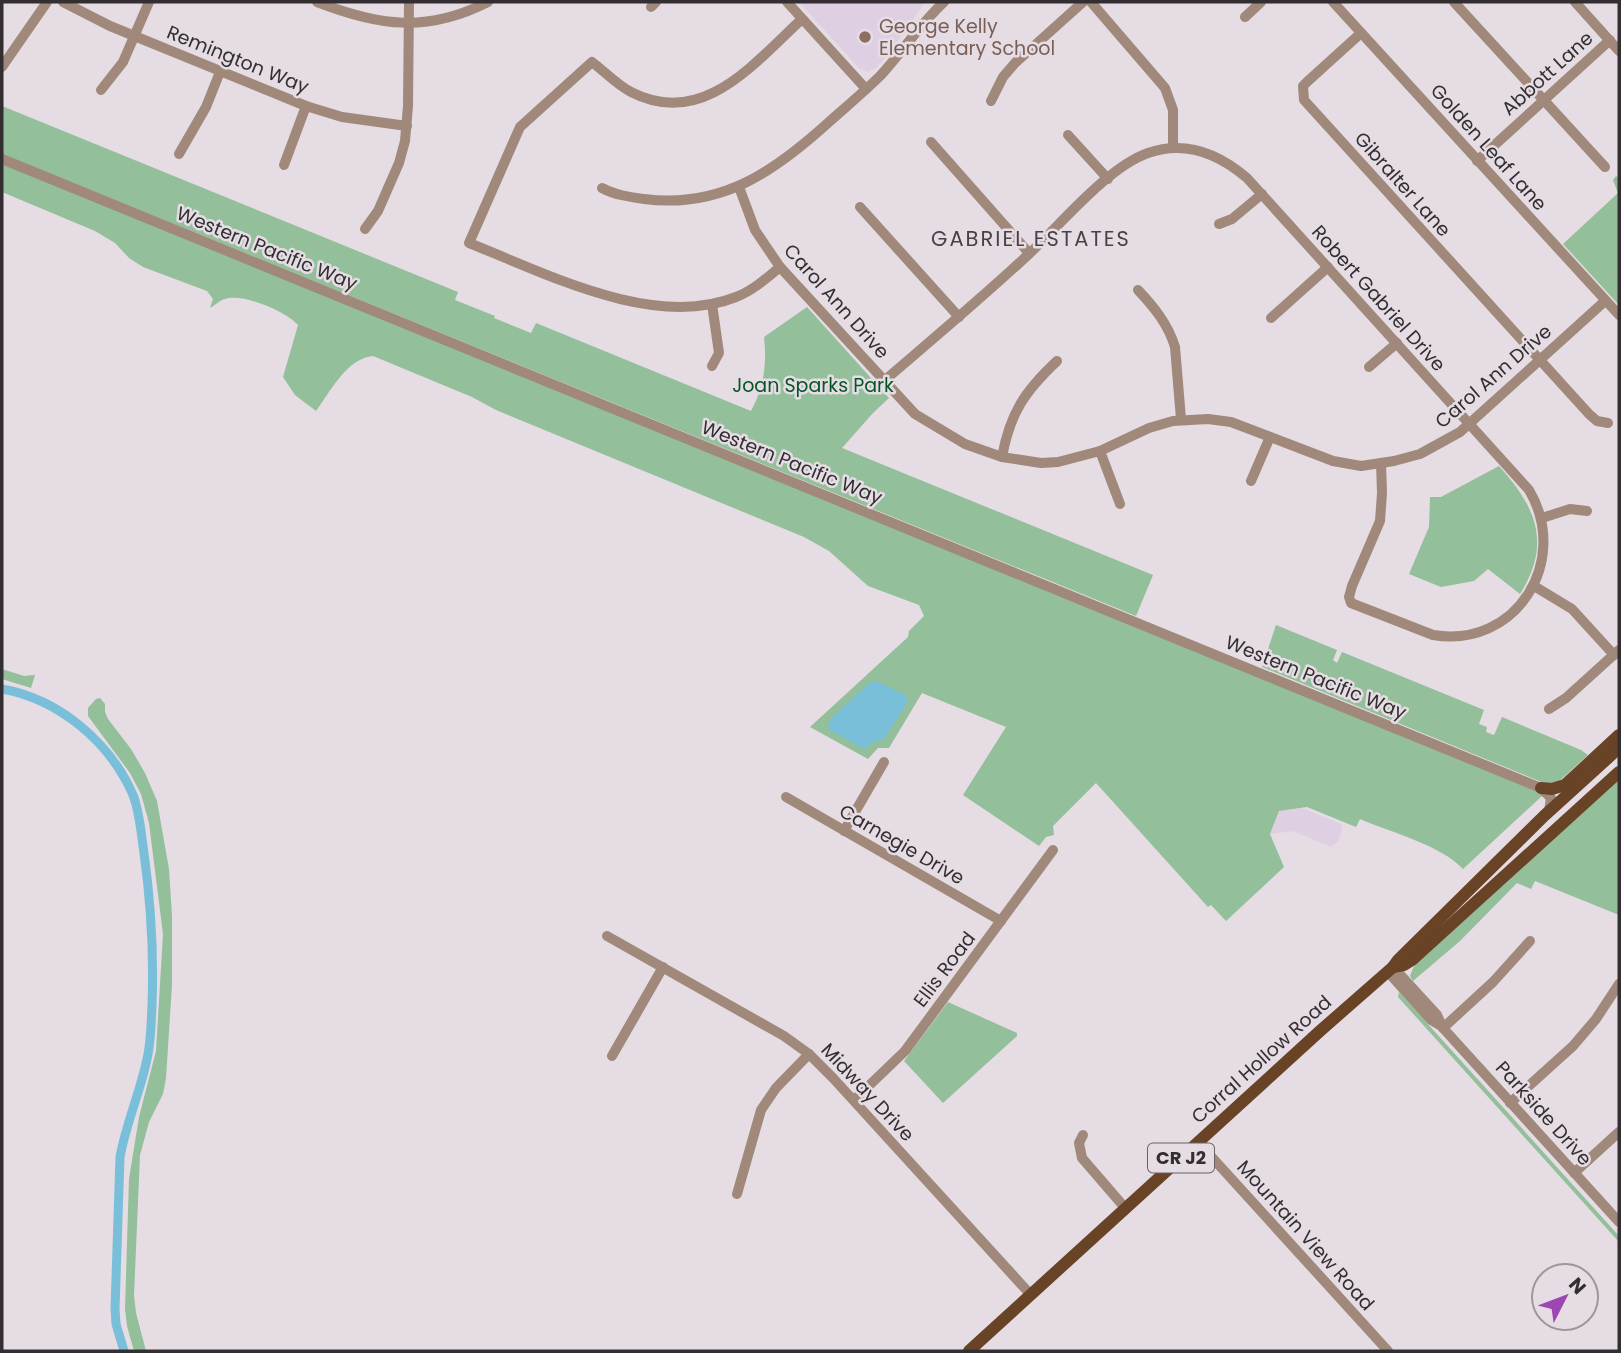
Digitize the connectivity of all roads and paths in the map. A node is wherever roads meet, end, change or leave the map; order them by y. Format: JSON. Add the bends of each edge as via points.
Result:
{"nodes":[{"id":1,"x":47,"y":2,"type":"edge"},
{"id":2,"x":63,"y":2,"type":"edge"},
{"id":3,"x":149,"y":2,"type":"edge"},
{"id":4,"x":317,"y":2,"type":"edge"},
{"id":5,"x":408,"y":2,"type":"edge"},
{"id":6,"x":488,"y":2,"type":"edge"},
{"id":7,"x":787,"y":2,"type":"edge"},
{"id":8,"x":944,"y":2,"type":"edge"},
{"id":9,"x":1083,"y":2,"type":"edge"},
{"id":10,"x":1091,"y":2,"type":"edge"},
{"id":11,"x":1261,"y":2,"type":"edge"},
{"id":12,"x":1333,"y":2,"type":"edge"},
{"id":13,"x":1454,"y":2,"type":"edge"},
{"id":14,"x":1575,"y":2,"type":"edge"},
{"id":15,"x":1245,"y":17,"type":"dead end"},
{"id":16,"x":802,"y":19,"type":"junction"},
{"id":17,"x":408,"y":23,"type":"junction"},
{"id":18,"x":1362,"y":33,"type":"junction"},
{"id":19,"x":135,"y":36,"type":"junction"},
{"id":20,"x":1610,"y":40,"type":"junction"},
{"id":21,"x":1619,"y":51,"type":"edge"},
{"id":22,"x":2,"y":67,"type":"edge"},
{"id":23,"x":220,"y":72,"type":"junction"},
{"id":24,"x":866,"y":89,"type":"junction"},
{"id":25,"x":101,"y":90,"type":"dead end"},
{"id":26,"x":1544,"y":100,"type":"junction"},
{"id":27,"x":991,"y":101,"type":"dead end"},
{"id":28,"x":306,"y":106,"type":"junction"},
{"id":29,"x":407,"y":126,"type":"junction"},
{"id":30,"x":1068,"y":135,"type":"dead end"},
{"id":31,"x":931,"y":142,"type":"dead end"},
{"id":32,"x":1173,"y":147,"type":"junction"},
{"id":33,"x":179,"y":154,"type":"dead end"},
{"id":34,"x":2,"y":159,"type":"edge"},
{"id":35,"x":1477,"y":160,"type":"junction"},
{"id":36,"x":284,"y":165,"type":"dead end"},
{"id":37,"x":1605,"y":167,"type":"dead end"},
{"id":38,"x":1108,"y":179,"type":"junction"},
{"id":39,"x":739,"y":187,"type":"junction"},
{"id":40,"x":602,"y":188,"type":"dead end"},
{"id":41,"x":1262,"y":194,"type":"junction"},
{"id":42,"x":860,"y":207,"type":"dead end"},
{"id":43,"x":1219,"y":224,"type":"dead end"},
{"id":44,"x":365,"y":229,"type":"dead end"},
{"id":45,"x":1029,"y":253,"type":"junction"},
{"id":46,"x":780,"y":267,"type":"junction"},
{"id":47,"x":1328,"y":267,"type":"junction"},
{"id":48,"x":1138,"y":290,"type":"dead end"},
{"id":49,"x":1605,"y":301,"type":"junction"},
{"id":50,"x":712,"y":304,"type":"junction"},
{"id":51,"x":1619,"y":315,"type":"edge"},
{"id":52,"x":959,"y":317,"type":"junction"},
{"id":53,"x":1272,"y":318,"type":"dead end"},
{"id":54,"x":1396,"y":343,"type":"junction"},
{"id":55,"x":1539,"y":360,"type":"junction"},
{"id":56,"x":1057,"y":361,"type":"dead end"},
{"id":57,"x":712,"y":366,"type":"dead end"},
{"id":58,"x":1369,"y":367,"type":"dead end"},
{"id":59,"x":885,"y":380,"type":"junction"},
{"id":60,"x":1181,"y":419,"type":"junction"},
{"id":61,"x":1469,"y":423,"type":"junction"},
{"id":62,"x":1608,"y":423,"type":"dead end"},
{"id":63,"x":1270,"y":437,"type":"junction"},
{"id":64,"x":1100,"y":451,"type":"junction"},
{"id":65,"x":1002,"y":457,"type":"junction"},
{"id":66,"x":1381,"y":463,"type":"junction"},
{"id":67,"x":1251,"y":481,"type":"dead end"},
{"id":68,"x":1120,"y":504,"type":"dead end"},
{"id":69,"x":1587,"y":511,"type":"dead end"},
{"id":70,"x":1542,"y":518,"type":"junction"},
{"id":71,"x":1534,"y":586,"type":"junction"},
{"id":72,"x":1617,"y":652,"type":"edge"},
{"id":73,"x":1549,"y":709,"type":"dead end"},
{"id":74,"x":1619,"y":735,"type":"edge"},
{"id":75,"x":1619,"y":748,"type":"edge"},
{"id":76,"x":884,"y":762,"type":"dead end"},
{"id":77,"x":1619,"y":772,"type":"edge"},
{"id":78,"x":1541,"y":788,"type":"junction"},
{"id":79,"x":786,"y":797,"type":"dead end"},
{"id":80,"x":1549,"y":812,"type":"junction"},
{"id":81,"x":844,"y":831,"type":"junction"},
{"id":82,"x":1527,"y":832,"type":"junction"},
{"id":83,"x":1539,"y":845,"type":"junction"},
{"id":84,"x":1053,"y":850,"type":"dead end"},
{"id":85,"x":1001,"y":921,"type":"junction"},
{"id":86,"x":607,"y":936,"type":"dead end"},
{"id":87,"x":1530,"y":941,"type":"dead end"},
{"id":88,"x":663,"y":967,"type":"junction"},
{"id":89,"x":1390,"y":970,"type":"junction"},
{"id":90,"x":1619,"y":984,"type":"edge"},
{"id":91,"x":1443,"y":1028,"type":"junction"},
{"id":92,"x":809,"y":1054,"type":"junction"},
{"id":93,"x":612,"y":1056,"type":"dead end"},
{"id":94,"x":854,"y":1100,"type":"junction"},
{"id":95,"x":1510,"y":1103,"type":"junction"},
{"id":96,"x":1619,"y":1132,"type":"edge"},
{"id":97,"x":1083,"y":1135,"type":"dead end"},
{"id":98,"x":1198,"y":1142,"type":"junction"},
{"id":99,"x":1574,"y":1173,"type":"junction"},
{"id":100,"x":737,"y":1194,"type":"dead end"},
{"id":101,"x":1126,"y":1209,"type":"junction"},
{"id":102,"x":1619,"y":1222,"type":"edge"},
{"id":103,"x":1031,"y":1295,"type":"junction"},
{"id":104,"x":970,"y":1351,"type":"edge"},
{"id":105,"x":1388,"y":1351,"type":"edge"}],
"edges":[{"from":1,"to":22,"type":"street"},
{"from":2,"to":19,"type":"street","name":"Remington Way"},
{"from":3,"to":19,"type":"street"},
{"from":4,"to":17,"type":"street","via":[[363,18]]},
{"from":5,"to":17,"type":"street"},
{"from":6,"to":17,"type":"street","via":[[447,18]]},
{"from":7,"to":16,"type":"street"},
{"from":8,"to":24,"type":"street"},
{"from":9,"to":27,"type":"street","via":[[1015,63]]},
{"from":10,"to":32,"type":"street","via":[[1166,88],[1173,110]]},
{"from":11,"to":15,"type":"street"},
{"from":12,"to":18,"type":"street","name":"Golden Leaf Lane"},
{"from":13,"to":26,"type":"street"},
{"from":14,"to":20,"type":"street"},
{"from":16,"to":24,"type":"street"},
{"from":16,"to":50,"type":"street","via":[[726,87],[701,100],[676,103],[630,92],[592,62],[520,127],[469,243],[628,301],[674,307]]},
{"from":17,"to":29,"type":"street"},
{"from":18,"to":35,"type":"street","name":"Golden Leaf Lane"},
{"from":18,"to":55,"type":"street","name":"Gibralter Lane","via":[[1308,81],[1304,100]]},
{"from":19,"to":23,"type":"street","name":"Remington Way"},
{"from":19,"to":25,"type":"street","via":[[119,69]]},
{"from":20,"to":21,"type":"street"},
{"from":20,"to":26,"type":"street","name":"Abbott Lane"},
{"from":23,"to":28,"type":"street","name":"Remington Way"},
{"from":23,"to":33,"type":"street"},
{"from":24,"to":39,"type":"street","via":[[772,170]]},
{"from":26,"to":35,"type":"street","name":"Abbott Lane"},
{"from":26,"to":37,"type":"street"},
{"from":28,"to":29,"type":"street","name":"Remington Way","via":[[351,119]]},
{"from":28,"to":36,"type":"street"},
{"from":29,"to":44,"type":"street","via":[[398,163],[378,211]]},
{"from":30,"to":38,"type":"street"},
{"from":31,"to":45,"type":"street"},
{"from":32,"to":38,"type":"street","via":[[1134,159]]},
{"from":32,"to":41,"type":"street","name":"Robert Gabriel Drive","via":[[1201,151],[1230,163]]},
{"from":34,"to":78,"type":"street","name":"Western Pacific Way"},
{"from":35,"to":49,"type":"street","name":"Golden Leaf Lane"},
{"from":38,"to":45,"type":"street"},
{"from":39,"to":40,"type":"street","via":[[685,201],[635,198]]},
{"from":39,"to":46,"type":"street","name":"Carol Ann Drive","via":[[755,230]]},
{"from":41,"to":43,"type":"street"},
{"from":41,"to":47,"type":"street","name":"Robert Gabriel Drive"},
{"from":42,"to":52,"type":"street"},
{"from":45,"to":52,"type":"street"},
{"from":46,"to":50,"type":"street","via":[[737,297]]},
{"from":46,"to":59,"type":"street","name":"Carol Ann Drive"},
{"from":47,"to":53,"type":"street"},
{"from":47,"to":54,"type":"street","name":"Robert Gabriel Drive"},
{"from":48,"to":60,"type":"street","via":[[1171,336]]},
{"from":49,"to":51,"type":"street","name":"Golden Leaf Lane"},
{"from":49,"to":55,"type":"street","name":"Carol Ann Drive"},
{"from":50,"to":57,"type":"street","via":[[719,353]]},
{"from":52,"to":59,"type":"street"},
{"from":54,"to":58,"type":"street"},
{"from":54,"to":61,"type":"street","name":"Robert Gabriel Drive"},
{"from":55,"to":61,"type":"street","name":"Carol Ann Drive"},
{"from":55,"to":62,"type":"street","via":[[1589,414]]},
{"from":56,"to":65,"type":"street","via":[[1019,403]]},
{"from":59,"to":65,"type":"street","name":"Carol Ann Drive","via":[[915,414],[965,444]]},
{"from":60,"to":63,"type":"street","name":"Carol Ann Drive","via":[[1231,422]]},
{"from":60,"to":64,"type":"street","name":"Carol Ann Drive"},
{"from":61,"to":66,"type":"street","name":"Carol Ann Drive","via":[[1426,451]]},
{"from":61,"to":70,"type":"street","name":"Robert Gabriel Drive","via":[[1529,490]]},
{"from":63,"to":66,"type":"street","name":"Carol Ann Drive","via":[[1333,461],[1361,466]]},
{"from":63,"to":67,"type":"street"},
{"from":64,"to":65,"type":"street","name":"Carol Ann Drive","via":[[1041,463]]},
{"from":64,"to":68,"type":"street"},
{"from":66,"to":71,"type":"street","via":[[1380,521],[1349,597],[1351,603],[1446,637],[1495,625],[1515,610]]},
{"from":69,"to":70,"type":"street","via":[[1570,509]]},
{"from":70,"to":71,"type":"street","name":"Robert Gabriel Drive","via":[[1544,552]]},
{"from":71,"to":72,"type":"street","via":[[1572,609]]},
{"from":72,"to":73,"type":"street"},
{"from":74,"to":78,"type":"main road","via":[[1565,785]]},
{"from":75,"to":80,"type":"main road","name":"Corral Hollow Road","number":"CR J2"},
{"from":76,"to":81,"type":"street"},
{"from":77,"to":83,"type":"main road","name":"Corral Hollow Road","number":"CR J2"},
{"from":78,"to":80,"type":"street","via":[[1551,798]]},
{"from":79,"to":81,"type":"street","name":"Carnegie Drive"},
{"from":80,"to":82,"type":"main road","name":"Corral Hollow Road","number":"CR J2"},
{"from":81,"to":85,"type":"street","name":"Carnegie Drive"},
{"from":82,"to":83,"type":"main road"},
{"from":82,"to":89,"type":"main road","name":"Corral Hollow Road","number":"CR J2"},
{"from":83,"to":89,"type":"main road","name":"Corral Hollow Road","number":"CR J2","via":[[1412,960]]},
{"from":84,"to":85,"type":"street","name":"Ellis Road"},
{"from":85,"to":94,"type":"street","name":"Ellis Road","via":[[905,1051]]},
{"from":86,"to":88,"type":"street","name":"Midway Drive"},
{"from":87,"to":91,"type":"street"},
{"from":88,"to":92,"type":"street","name":"Midway Drive"},
{"from":88,"to":93,"type":"street"},
{"from":89,"to":91,"type":"street","name":"Parkside Drive","via":[[1437,1015]]},
{"from":89,"to":98,"type":"main road","name":"Corral Hollow Road","number":"CR J2"},
{"from":90,"to":95,"type":"street","via":[[1585,1033]]},
{"from":91,"to":95,"type":"street","name":"Parkside Drive"},
{"from":92,"to":94,"type":"street","name":"Midway Drive"},
{"from":92,"to":100,"type":"street","via":[[761,1110]]},
{"from":94,"to":103,"type":"street","name":"Midway Drive"},
{"from":95,"to":99,"type":"street","name":"Parkside Drive"},
{"from":96,"to":99,"type":"street"},
{"from":97,"to":101,"type":"street","via":[[1079,1143],[1082,1158]]},
{"from":98,"to":101,"type":"main road","name":"Corral Hollow Road","number":"CR J2"},
{"from":98,"to":105,"type":"street","name":"Mountain View Road"},
{"from":99,"to":102,"type":"street","name":"Parkside Drive"},
{"from":101,"to":103,"type":"main road","name":"Corral Hollow Road","number":"CR J2"},
{"from":103,"to":104,"type":"main road","name":"Corral Hollow Road","number":"CR J2"}]}
